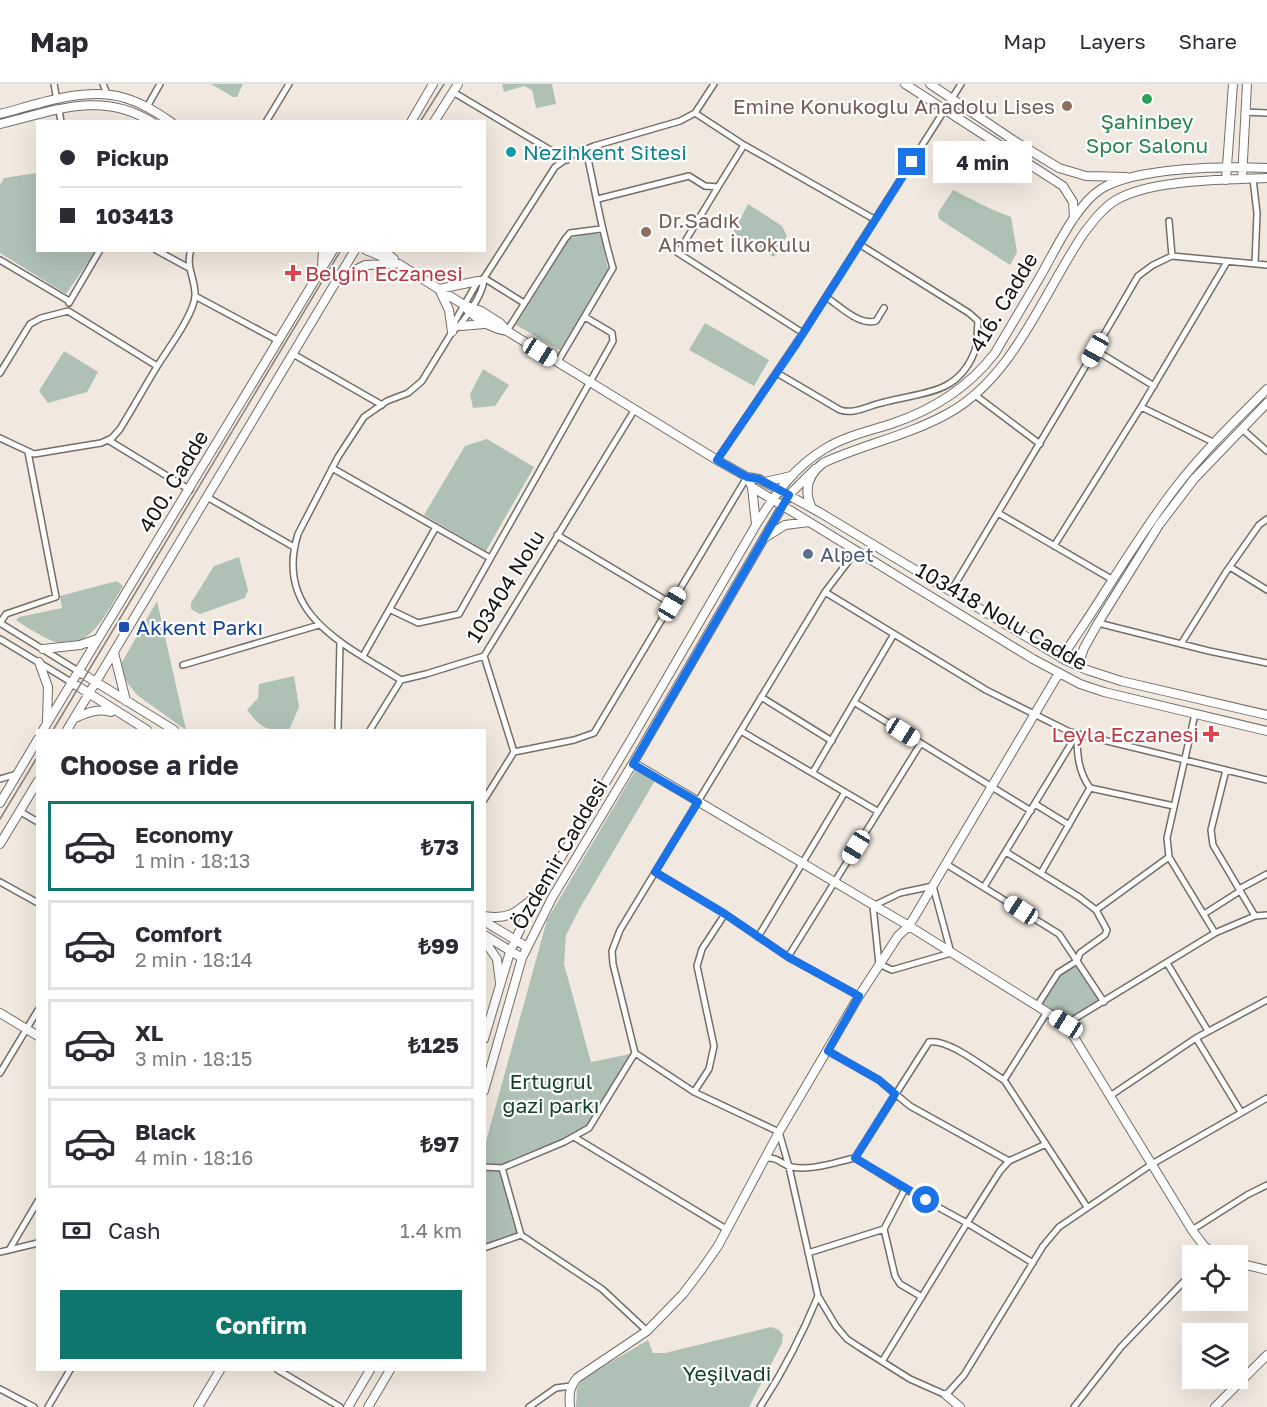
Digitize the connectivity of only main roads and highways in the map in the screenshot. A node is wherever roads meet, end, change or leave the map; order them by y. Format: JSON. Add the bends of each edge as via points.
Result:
{"nodes":[{"id":1,"x":433,"y":84,"type":"edge"},
{"id":2,"x":458,"y":84,"type":"edge"},
{"id":3,"x":905,"y":84,"type":"edge"},
{"id":4,"x":930,"y":84,"type":"edge"},
{"id":5,"x":1233,"y":84,"type":"edge"},
{"id":6,"x":1246,"y":84,"type":"edge"},
{"id":7,"x":0,"y":114,"type":"edge"},
{"id":8,"x":140,"y":118,"type":"edge"},
{"id":9,"x":168,"y":120,"type":"edge"},
{"id":10,"x":412,"y":120,"type":"edge"},
{"id":11,"x":435,"y":120,"type":"edge"},
{"id":12,"x":1230,"y":122,"type":"junction"},
{"id":13,"x":1244,"y":123,"type":"junction"},
{"id":14,"x":0,"y":124,"type":"edge"},
{"id":15,"x":1226,"y":166,"type":"junction"},
{"id":16,"x":1242,"y":166,"type":"junction"},
{"id":17,"x":1267,"y":168,"type":"edge"},
{"id":18,"x":1127,"y":178,"type":"junction"},
{"id":19,"x":1267,"y":178,"type":"edge"},
{"id":20,"x":1242,"y":179,"type":"junction"},
{"id":21,"x":1226,"y":180,"type":"junction"},
{"id":22,"x":1074,"y":220,"type":"junction"},
{"id":23,"x":323,"y":252,"type":"edge"},
{"id":24,"x":332,"y":252,"type":"edge"},
{"id":25,"x":354,"y":252,"type":"edge"},
{"id":26,"x":371,"y":252,"type":"edge"},
{"id":27,"x":386,"y":252,"type":"edge"},
{"id":28,"x":399,"y":264,"type":"junction"},
{"id":29,"x":322,"y":270,"type":"junction"},
{"id":30,"x":481,"y":279,"type":"road end"},
{"id":31,"x":336,"y":280,"type":"junction"},
{"id":32,"x":439,"y":289,"type":"junction"},
{"id":33,"x":468,"y":308,"type":"junction"},
{"id":34,"x":486,"y":324,"type":"junction"},
{"id":35,"x":461,"y":326,"type":"road end"},
{"id":36,"x":507,"y":331,"type":"junction"},
{"id":37,"x":452,"y":332,"type":"road end"},
{"id":38,"x":1267,"y":389,"type":"edge"},
{"id":39,"x":1267,"y":403,"type":"edge"},
{"id":40,"x":815,"y":469,"type":"junction"},
{"id":41,"x":791,"y":476,"type":"junction"},
{"id":42,"x":747,"y":477,"type":"junction"},
{"id":43,"x":765,"y":482,"type":"junction"},
{"id":44,"x":752,"y":487,"type":"junction"},
{"id":45,"x":780,"y":489,"type":"junction"},
{"id":46,"x":789,"y":495,"type":"junction"},
{"id":47,"x":772,"y":499,"type":"junction"},
{"id":48,"x":782,"y":506,"type":"junction"},
{"id":49,"x":812,"y":508,"type":"junction"},
{"id":50,"x":810,"y":522,"type":"junction"},
{"id":51,"x":756,"y":525,"type":"junction"},
{"id":52,"x":757,"y":548,"type":"junction"},
{"id":53,"x":97,"y":639,"type":"junction"},
{"id":54,"x":43,"y":649,"type":"road end"},
{"id":55,"x":114,"y":652,"type":"junction"},
{"id":56,"x":1061,"y":658,"type":"junction"},
{"id":57,"x":39,"y":662,"type":"road end"},
{"id":58,"x":1078,"y":666,"type":"junction"},
{"id":59,"x":78,"y":670,"type":"junction"},
{"id":60,"x":1059,"y":673,"type":"junction"},
{"id":61,"x":71,"y":682,"type":"junction"},
{"id":62,"x":96,"y":682,"type":"junction"},
{"id":63,"x":89,"y":694,"type":"junction"},
{"id":64,"x":126,"y":701,"type":"junction"},
{"id":65,"x":119,"y":714,"type":"junction"},
{"id":66,"x":1267,"y":715,"type":"edge"},
{"id":67,"x":75,"y":718,"type":"junction"},
{"id":68,"x":45,"y":727,"type":"edge"},
{"id":69,"x":68,"y":729,"type":"edge"},
{"id":70,"x":145,"y":729,"type":"edge"},
{"id":71,"x":172,"y":729,"type":"edge"},
{"id":72,"x":1267,"y":731,"type":"edge"},
{"id":73,"x":36,"y":742,"type":"edge"},
{"id":74,"x":633,"y":764,"type":"junction"},
{"id":75,"x":36,"y":784,"type":"edge"},
{"id":76,"x":0,"y":803,"type":"edge"},
{"id":77,"x":0,"y":844,"type":"edge"},
{"id":78,"x":538,"y":894,"type":"junction"},
{"id":79,"x":486,"y":916,"type":"edge"},
{"id":80,"x":486,"y":922,"type":"edge"},
{"id":81,"x":909,"y":926,"type":"junction"},
{"id":82,"x":486,"y":939,"type":"edge"},
{"id":83,"x":515,"y":940,"type":"junction"},
{"id":84,"x":486,"y":941,"type":"edge"},
{"id":85,"x":527,"y":947,"type":"junction"},
{"id":86,"x":510,"y":952,"type":"junction"},
{"id":87,"x":522,"y":958,"type":"junction"},
{"id":88,"x":500,"y":986,"type":"junction"},
{"id":89,"x":0,"y":1013,"type":"edge"},
{"id":90,"x":486,"y":1032,"type":"edge"},
{"id":91,"x":36,"y":1035,"type":"edge"},
{"id":92,"x":486,"y":1084,"type":"edge"},
{"id":93,"x":1203,"y":1245,"type":"edge"},
{"id":94,"x":1248,"y":1266,"type":"edge"},
{"id":95,"x":1266,"y":1270,"type":"edge"},
{"id":96,"x":1267,"y":1355,"type":"edge"},
{"id":97,"x":219,"y":1371,"type":"edge"},
{"id":98,"x":369,"y":1371,"type":"edge"},
{"id":99,"x":389,"y":1371,"type":"edge"},
{"id":100,"x":946,"y":1395,"type":"road end"},
{"id":101,"x":198,"y":1407,"type":"edge"},
{"id":102,"x":348,"y":1407,"type":"edge"},
{"id":103,"x":368,"y":1407,"type":"edge"},
{"id":104,"x":570,"y":1407,"type":"edge"},
{"id":105,"x":960,"y":1407,"type":"edge"},
{"id":106,"x":1215,"y":1407,"type":"edge"}],
"edges":[{"from":1,"to":10,"type":"main road"},
{"from":2,"to":11,"type":"main road"},
{"from":3,"to":22,"type":"main road","via":[[1063,186],[1073,202]]},
{"from":4,"to":18,"type":"main road","name":"416. Cadde","via":[[1059,168],[1086,176]]},
{"from":5,"to":12,"type":"main road"},
{"from":6,"to":13,"type":"main road"},
{"from":7,"to":9,"type":"main road","via":[[88,93],[125,98]]},
{"from":8,"to":14,"type":"main road","via":[[122,107],[89,104]]},
{"from":12,"to":13,"type":"main road"},
{"from":12,"to":15,"type":"main road"},
{"from":13,"to":16,"type":"main road"},
{"from":15,"to":16,"type":"main road","name":"416. Cadde"},
{"from":15,"to":18,"type":"main road","name":"416. Cadde"},
{"from":15,"to":21,"type":"main road"},
{"from":16,"to":17,"type":"main road","name":"416. Cadde"},
{"from":16,"to":20,"type":"main road"},
{"from":18,"to":22,"type":"main road","name":"416. Cadde","via":[[1101,189]]},
{"from":19,"to":20,"type":"main road","name":"Özdemir Caddesi"},
{"from":20,"to":21,"type":"main road","name":"Özdemir Caddesi"},
{"from":21,"to":40,"type":"main road","name":"Özdemir Caddesi","via":[[1134,191],[1114,201],[1084,232],[1008,358],[975,395],[912,432]]},
{"from":22,"to":41,"type":"main road","name":"416. Cadde","via":[[982,371],[929,409],[835,443]]},
{"from":23,"to":29,"type":"main road"},
{"from":24,"to":29,"type":"main road","name":"400. Cadde"},
{"from":25,"to":31,"type":"main road","name":"400. Cadde"},
{"from":26,"to":28,"type":"main road"},
{"from":27,"to":28,"type":"main road"},
{"from":28,"to":31,"type":"main road","via":[[365,265]]},
{"from":28,"to":32,"type":"main road"},
{"from":29,"to":53,"type":"main road","name":"400. Cadde"},
{"from":30,"to":32,"type":"main road"},
{"from":31,"to":55,"type":"main road","name":"400. Cadde"},
{"from":32,"to":33,"type":"main road"},
{"from":32,"to":37,"type":"main road"},
{"from":33,"to":34,"type":"main road"},
{"from":33,"to":36,"type":"main road","via":[[500,323]]},
{"from":34,"to":35,"type":"main road"},
{"from":34,"to":36,"type":"main road"},
{"from":36,"to":42,"type":"main road"},
{"from":38,"to":56,"type":"main road","via":[[1179,483]]},
{"from":39,"to":58,"type":"main road","via":[[1194,479],[1159,525],[1098,623]]},
{"from":40,"to":46,"type":"main road","name":"Özdemir Caddesi"},
{"from":40,"to":49,"type":"main road","via":[[807,486]]},
{"from":41,"to":43,"type":"main road"},
{"from":41,"to":45,"type":"main road","name":"416. Cadde"},
{"from":42,"to":43,"type":"main road"},
{"from":42,"to":44,"type":"main road"},
{"from":43,"to":45,"type":"main road"},
{"from":44,"to":47,"type":"main road","name":"103418 Nolu Cadde"},
{"from":44,"to":51,"type":"main road"},
{"from":45,"to":46,"type":"main road"},
{"from":45,"to":47,"type":"main road","name":"416. Cadde"},
{"from":46,"to":48,"type":"main road","name":"Özdemir Caddesi"},
{"from":46,"to":49,"type":"main road"},
{"from":47,"to":48,"type":"main road","name":"103418 Nolu Cadde"},
{"from":47,"to":51,"type":"main road","name":"Özdemir Caddesi"},
{"from":48,"to":50,"type":"main road","name":"103418 Nolu Cadde"},
{"from":48,"to":52,"type":"main road","name":"Özdemir Caddesi"},
{"from":49,"to":56,"type":"main road"},
{"from":50,"to":52,"type":"main road","via":[[778,528]]},
{"from":50,"to":60,"type":"main road","name":"103418 Nolu Cadde"},
{"from":51,"to":78,"type":"main road","name":"Özdemir Caddesi"},
{"from":52,"to":74,"type":"main road","name":"Özdemir Caddesi"},
{"from":53,"to":54,"type":"main road"},
{"from":53,"to":59,"type":"main road","name":"400. Cadde"},
{"from":55,"to":62,"type":"main road","name":"400. Cadde"},
{"from":55,"to":64,"type":"main road"},
{"from":56,"to":58,"type":"main road"},
{"from":57,"to":68,"type":"main road","via":[[48,687]]},
{"from":58,"to":66,"type":"main road","via":[[1121,681]]},
{"from":59,"to":61,"type":"main road","name":"400. Cadde"},
{"from":59,"to":62,"type":"main road"},
{"from":60,"to":72,"type":"main road","name":"103418 Nolu Cadde","via":[[1104,692]]},
{"from":60,"to":81,"type":"main road"},
{"from":61,"to":63,"type":"main road"},
{"from":61,"to":68,"type":"main road","name":"400. Cadde"},
{"from":62,"to":63,"type":"main road","name":"400. Cadde"},
{"from":62,"to":64,"type":"main road"},
{"from":63,"to":65,"type":"main road"},
{"from":63,"to":67,"type":"main road","name":"400. Cadde"},
{"from":64,"to":71,"type":"main road"},
{"from":65,"to":67,"type":"main road","via":[[99,710]]},
{"from":65,"to":70,"type":"main road"},
{"from":67,"to":69,"type":"main road","name":"400. Cadde"},
{"from":73,"to":76,"type":"main road"},
{"from":74,"to":81,"type":"main road"},
{"from":74,"to":85,"type":"main road","name":"Özdemir Caddesi"},
{"from":75,"to":77,"type":"main road"},
{"from":78,"to":79,"type":"main road","via":[[506,917]]},
{"from":78,"to":83,"type":"main road","name":"Özdemir Caddesi"},
{"from":80,"to":83,"type":"main road"},
{"from":81,"to":93,"type":"main road","via":[[1066,1024]]},
{"from":81,"to":104,"type":"main road","via":[[898,936],[859,996],[702,1269],[647,1331],[585,1371],[571,1386]]},
{"from":82,"to":86,"type":"main road"},
{"from":83,"to":85,"type":"main road"},
{"from":83,"to":86,"type":"main road","name":"Özdemir Caddesi"},
{"from":84,"to":88,"type":"main road","via":[[497,959]]},
{"from":85,"to":87,"type":"main road","name":"Özdemir Caddesi"},
{"from":86,"to":87,"type":"main road"},
{"from":86,"to":88,"type":"main road","name":"Özdemir Caddesi"},
{"from":87,"to":92,"type":"main road","name":"Özdemir Caddesi"},
{"from":88,"to":90,"type":"main road","name":"Özdemir Caddesi"},
{"from":89,"to":91,"type":"main road"},
{"from":94,"to":95,"type":"main road"},
{"from":96,"to":106,"type":"main road"},
{"from":97,"to":101,"type":"main road"},
{"from":98,"to":102,"type":"main road"},
{"from":99,"to":103,"type":"main road"},
{"from":100,"to":105,"type":"main road"}]}
